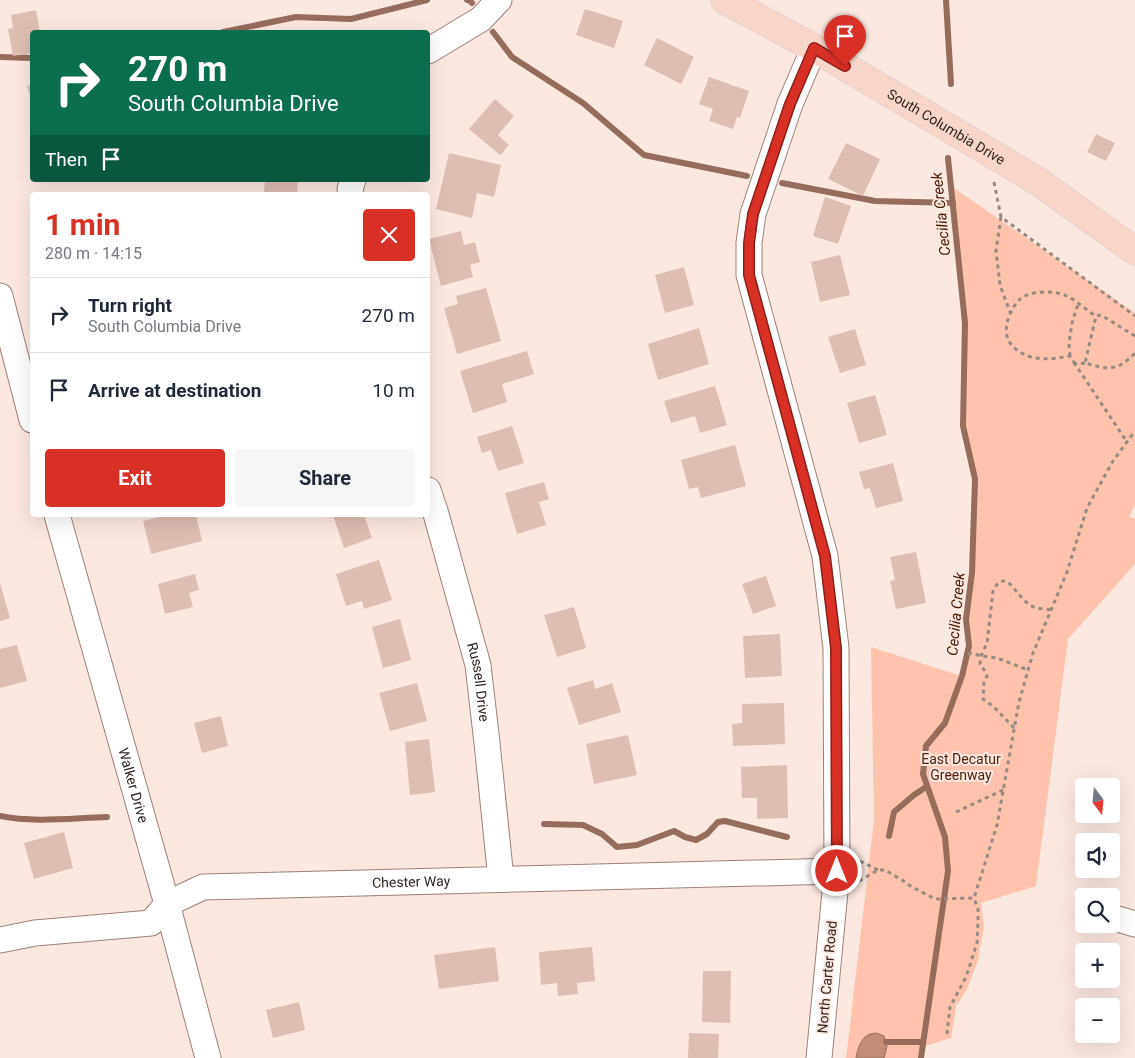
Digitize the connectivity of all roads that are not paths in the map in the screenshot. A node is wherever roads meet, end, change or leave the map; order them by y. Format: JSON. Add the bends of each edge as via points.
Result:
{"nodes":[{"id":1,"x":499,"y":0,"type":"edge"},
{"id":2,"x":725,"y":0,"type":"edge"},
{"id":3,"x":814,"y":48,"type":"junction"},
{"id":4,"x":430,"y":50,"type":"edge"},
{"id":5,"x":1135,"y":251,"type":"edge"},
{"id":6,"x":0,"y":296,"type":"edge"},
{"id":7,"x":30,"y":412,"type":"edge"},
{"id":8,"x":430,"y":496,"type":"edge"},
{"id":9,"x":58,"y":517,"type":"edge"},
{"id":10,"x":837,"y":871,"type":"junction"},
{"id":11,"x":501,"y":879,"type":"junction"},
{"id":12,"x":168,"y":904,"type":"junction"},
{"id":13,"x":1120,"y":920,"type":"edge"},
{"id":14,"x":1135,"y":924,"type":"edge"},
{"id":15,"x":0,"y":940,"type":"edge"},
{"id":16,"x":208,"y":1058,"type":"edge"},
{"id":17,"x":819,"y":1058,"type":"edge"}],
"edges":[{"from":1,"to":4,"type":"street","via":[[481,19]]},
{"from":2,"to":3,"type":"main road","name":"South Columbia Drive"},
{"from":3,"to":5,"type":"main road","name":"South Columbia Drive","via":[[1039,182]]},
{"from":3,"to":10,"type":"street","name":"North Carter Road","via":[[790,104],[753,214],[749,275],[825,556],[836,648]]},
{"from":6,"to":7,"type":"street"},
{"from":8,"to":11,"type":"street","name":"Russell Drive","via":[[478,665]]},
{"from":9,"to":12,"type":"street","name":"Walker Drive"},
{"from":10,"to":11,"type":"street","name":"Chester Way"},
{"from":10,"to":17,"type":"street","name":"North Carter Road"},
{"from":11,"to":12,"type":"street","name":"Chester Way","via":[[203,887]]},
{"from":12,"to":15,"type":"street","name":"Chester Way","via":[[151,923],[35,933]]},
{"from":12,"to":16,"type":"street","name":"Walker Drive"},
{"from":13,"to":14,"type":"street"}]}
